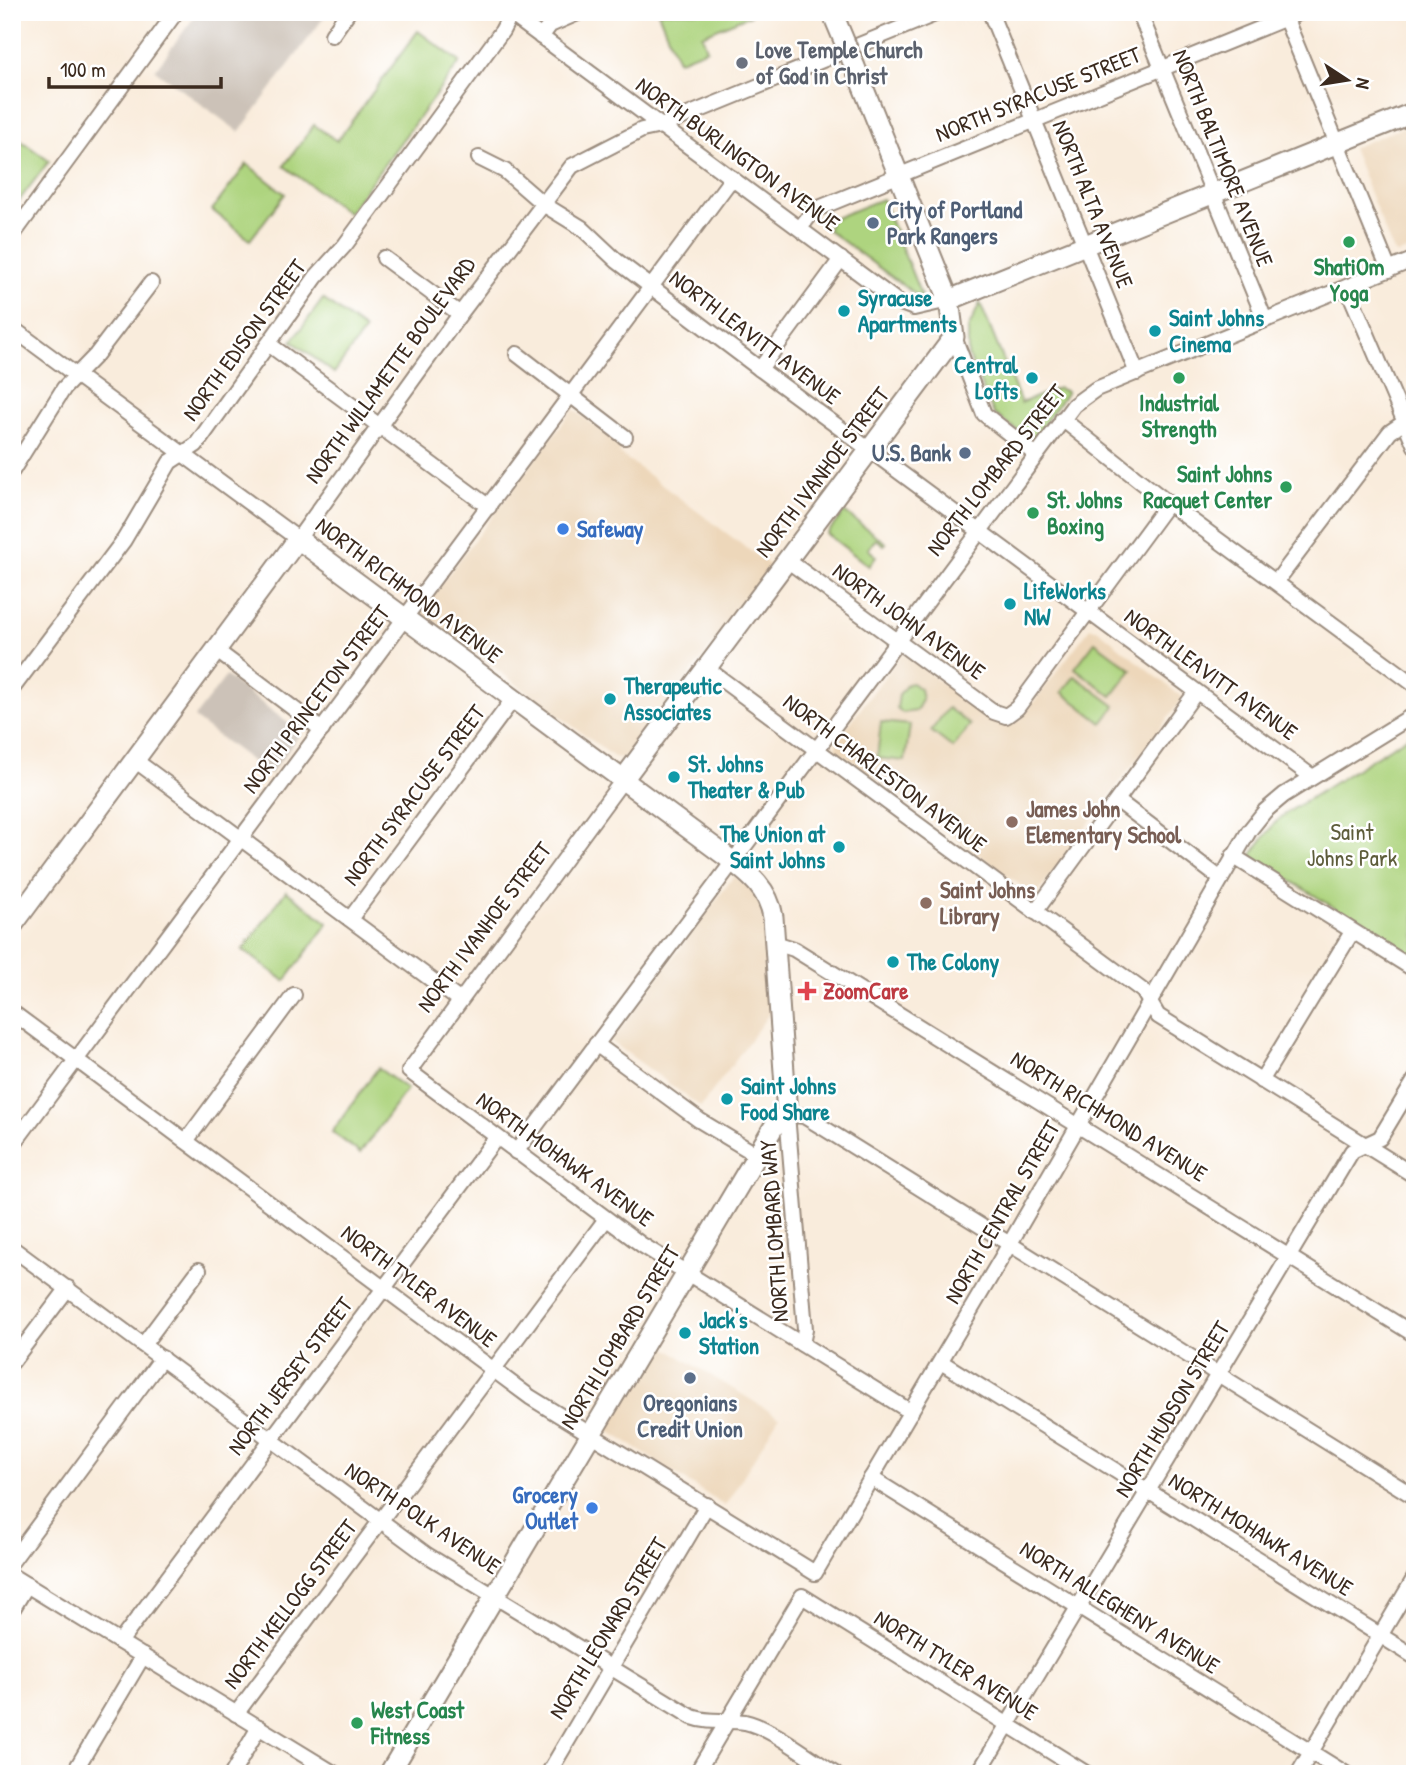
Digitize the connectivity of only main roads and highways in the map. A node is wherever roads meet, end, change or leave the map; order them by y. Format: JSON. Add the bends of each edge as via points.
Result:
{"nodes":[{"id":1,"x":832,"y":12,"type":"edge"},
{"id":2,"x":1415,"y":112,"type":"edge"},
{"id":3,"x":949,"y":300,"type":"junction"},
{"id":4,"x":299,"y":539,"type":"joint"},
{"id":5,"x":622,"y":781,"type":"junction"},
{"id":6,"x":12,"y":926,"type":"edge"},
{"id":7,"x":787,"y":1114,"type":"joint"},
{"id":8,"x":389,"y":1774,"type":"edge"}],
"edges":[{"from":1,"to":3,"type":"main road","bridge":true},
{"from":2,"to":3,"type":"main road"},
{"from":3,"to":5,"type":"main road","name":"NORTH IVANHOE STREET","via":[[954,337]]},
{"from":4,"to":5,"type":"main road","name":"NORTH RICHMOND AVENUE"},
{"from":4,"to":6,"type":"main road","name":"NORTH WILLAMETTE BOULEVARD"},
{"from":5,"to":7,"type":"main road","name":"NORTH RICHMOND AVENUE","via":[[733,862],[762,886],[769,899]]},
{"from":7,"to":8,"type":"main road","name":"NORTH LOMBARD STREET","via":[[776,1123]]}]}
